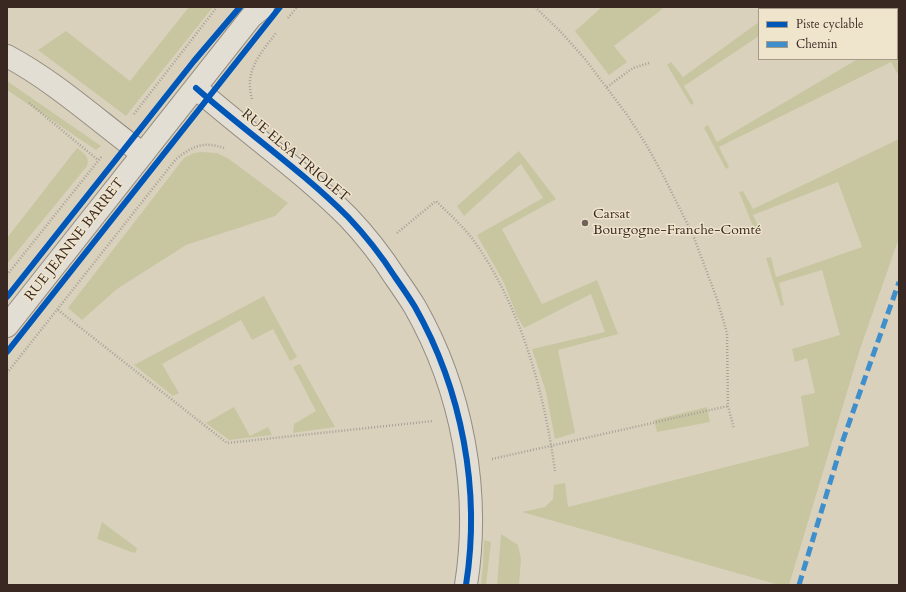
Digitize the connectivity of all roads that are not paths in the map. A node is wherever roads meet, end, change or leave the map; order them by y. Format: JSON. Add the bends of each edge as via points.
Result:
{"nodes":[{"id":1,"x":256,"y":10,"type":"edge"},
{"id":2,"x":7,"y":56,"type":"edge"},
{"id":3,"x":196,"y":88,"type":"junction"},
{"id":4,"x":143,"y":154,"type":"junction"},
{"id":5,"x":7,"y":326,"type":"edge"},
{"id":6,"x":466,"y":585,"type":"edge"}],
"edges":[{"from":1,"to":3,"type":"street","name":"RUE JEANNE BARRET"},
{"from":2,"to":4,"type":"street","via":[[52,84]]},
{"from":3,"to":4,"type":"street","name":"RUE JEANNE BARRET"},
{"from":3,"to":6,"type":"street","name":"RUE ELSA TRIOLET","via":[[317,187],[348,217],[376,248],[415,306],[445,374],[465,446],[471,518]]},
{"from":4,"to":5,"type":"street","name":"RUE JEANNE BARRET"}]}
